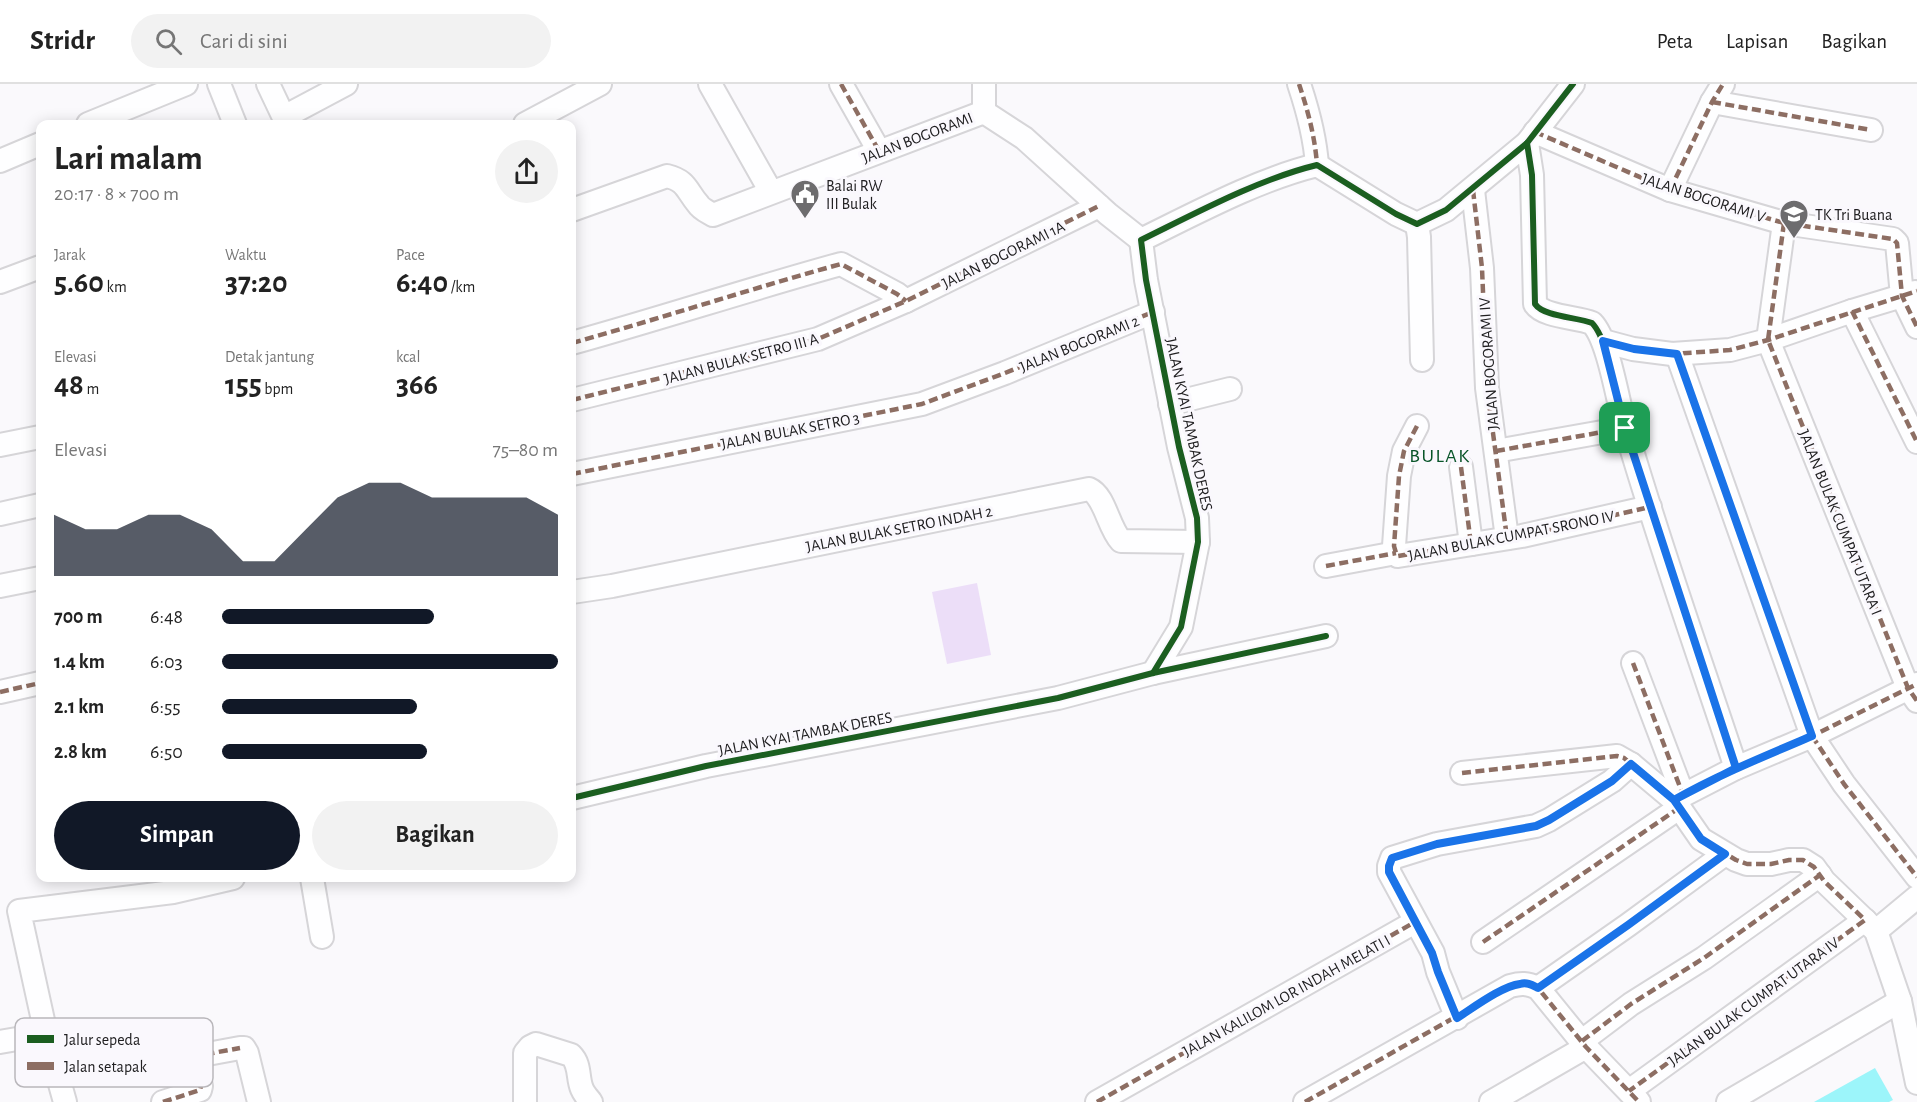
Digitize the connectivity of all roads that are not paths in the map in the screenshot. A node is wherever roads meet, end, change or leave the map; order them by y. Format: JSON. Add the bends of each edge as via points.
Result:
{"nodes":[{"id":1,"x":186,"y":84,"type":"edge"},
{"id":2,"x":219,"y":84,"type":"edge"},
{"id":3,"x":268,"y":84,"type":"edge"},
{"id":4,"x":346,"y":84,"type":"edge"},
{"id":5,"x":600,"y":84,"type":"edge"},
{"id":6,"x":710,"y":84,"type":"edge"},
{"id":7,"x":841,"y":84,"type":"edge"},
{"id":8,"x":984,"y":84,"type":"edge"},
{"id":9,"x":1299,"y":84,"type":"edge"},
{"id":10,"x":1573,"y":84,"type":"edge"},
{"id":11,"x":1717,"y":93,"type":"edge"},
{"id":12,"x":984,"y":112,"type":"junction"},
{"id":13,"x":98,"y":120,"type":"edge"},
{"id":14,"x":233,"y":120,"type":"edge"},
{"id":15,"x":285,"y":120,"type":"edge"},
{"id":16,"x":287,"y":120,"type":"edge"},
{"id":17,"x":532,"y":120,"type":"edge"},
{"id":18,"x":1871,"y":130,"type":"dead end"},
{"id":19,"x":1531,"y":138,"type":"junction"},
{"id":20,"x":36,"y":146,"type":"edge"},
{"id":21,"x":879,"y":151,"type":"junction"},
{"id":22,"x":0,"y":161,"type":"edge"},
{"id":23,"x":1317,"y":165,"type":"junction"},
{"id":24,"x":1473,"y":190,"type":"junction"},
{"id":25,"x":1670,"y":190,"type":"junction"},
{"id":26,"x":771,"y":192,"type":"junction"},
{"id":27,"x":1099,"y":206,"type":"junction"},
{"id":28,"x":576,"y":209,"type":"edge"},
{"id":29,"x":1784,"y":223,"type":"junction"},
{"id":30,"x":1417,"y":224,"type":"junction"},
{"id":31,"x":1141,"y":240,"type":"junction"},
{"id":32,"x":36,"y":268,"type":"edge"},
{"id":33,"x":0,"y":282,"type":"edge"},
{"id":34,"x":1909,"y":294,"type":"edge"},
{"id":35,"x":906,"y":301,"type":"junction"},
{"id":36,"x":1852,"y":311,"type":"junction"},
{"id":37,"x":1153,"y":312,"type":"junction"},
{"id":38,"x":1917,"y":327,"type":"edge"},
{"id":39,"x":1768,"y":340,"type":"junction"},
{"id":40,"x":1603,"y":341,"type":"junction"},
{"id":41,"x":576,"y":342,"type":"edge"},
{"id":42,"x":1677,"y":354,"type":"junction"},
{"id":43,"x":1422,"y":360,"type":"dead end"},
{"id":44,"x":1005,"y":373,"type":"joint"},
{"id":45,"x":1230,"y":389,"type":"dead end"},
{"id":46,"x":576,"y":399,"type":"edge"},
{"id":47,"x":1170,"y":404,"type":"junction"},
{"id":48,"x":1416,"y":426,"type":"dead end"},
{"id":49,"x":1625,"y":428,"type":"junction"},
{"id":50,"x":36,"y":438,"type":"edge"},
{"id":51,"x":1917,"y":442,"type":"edge"},
{"id":52,"x":0,"y":445,"type":"edge"},
{"id":53,"x":1496,"y":451,"type":"junction"},
{"id":54,"x":1461,"y":467,"type":"dead end"},
{"id":55,"x":576,"y":473,"type":"edge"},
{"id":56,"x":36,"y":506,"type":"edge"},
{"id":57,"x":1650,"y":507,"type":"junction"},
{"id":58,"x":0,"y":514,"type":"edge"},
{"id":59,"x":1507,"y":538,"type":"junction"},
{"id":60,"x":1198,"y":542,"type":"junction"},
{"id":61,"x":1471,"y":544,"type":"junction"},
{"id":62,"x":1396,"y":553,"type":"junction"},
{"id":63,"x":1326,"y":566,"type":"dead end"},
{"id":64,"x":36,"y":579,"type":"edge"},
{"id":65,"x":0,"y":586,"type":"edge"},
{"id":66,"x":576,"y":591,"type":"edge"},
{"id":67,"x":1326,"y":636,"type":"dead end"},
{"id":68,"x":1633,"y":663,"type":"dead end"},
{"id":69,"x":1154,"y":673,"type":"junction"},
{"id":70,"x":36,"y":684,"type":"edge"},
{"id":71,"x":1914,"y":691,"type":"edge"},
{"id":72,"x":0,"y":692,"type":"edge"},
{"id":73,"x":1812,"y":736,"type":"junction"},
{"id":74,"x":1631,"y":764,"type":"junction"},
{"id":75,"x":1736,"y":768,"type":"junction"},
{"id":76,"x":1462,"y":773,"type":"dead end"},
{"id":77,"x":576,"y":797,"type":"edge"},
{"id":78,"x":1679,"y":801,"type":"junction"},
{"id":79,"x":1725,"y":854,"type":"junction"},
{"id":80,"x":1820,"y":875,"type":"junction"},
{"id":81,"x":1917,"y":877,"type":"edge"},
{"id":82,"x":216,"y":882,"type":"edge"},
{"id":83,"x":313,"y":882,"type":"edge"},
{"id":84,"x":1917,"y":897,"type":"edge"},
{"id":85,"x":21,"y":910,"type":"edge"},
{"id":86,"x":1415,"y":922,"type":"junction"},
{"id":87,"x":1870,"y":925,"type":"junction"},
{"id":88,"x":322,"y":937,"type":"dead end"},
{"id":89,"x":1483,"y":942,"type":"dead end"},
{"id":90,"x":1538,"y":988,"type":"junction"},
{"id":91,"x":1900,"y":1001,"type":"junction"},
{"id":92,"x":43,"y":1018,"type":"edge"},
{"id":93,"x":1457,"y":1018,"type":"junction"},
{"id":94,"x":15,"y":1039,"type":"edge"},
{"id":95,"x":0,"y":1041,"type":"edge"},
{"id":96,"x":1584,"y":1044,"type":"junction"},
{"id":97,"x":213,"y":1053,"type":"edge"},
{"id":98,"x":1917,"y":1083,"type":"edge"},
{"id":99,"x":61,"y":1087,"type":"edge"},
{"id":100,"x":201,"y":1087,"type":"edge"},
{"id":101,"x":1634,"y":1096,"type":"edge"},
{"id":102,"x":65,"y":1102,"type":"edge"},
{"id":103,"x":163,"y":1102,"type":"edge"},
{"id":104,"x":258,"y":1102,"type":"edge"},
{"id":105,"x":525,"y":1102,"type":"edge"},
{"id":106,"x":591,"y":1102,"type":"edge"},
{"id":107,"x":1097,"y":1102,"type":"edge"},
{"id":108,"x":1305,"y":1102,"type":"edge"},
{"id":109,"x":1491,"y":1102,"type":"edge"},
{"id":110,"x":1728,"y":1102,"type":"edge"}],
"edges":[{"from":1,"to":13,"type":"street"},
{"from":2,"to":14,"type":"street"},
{"from":3,"to":15,"type":"street"},
{"from":4,"to":16,"type":"street"},
{"from":5,"to":17,"type":"street"},
{"from":6,"to":26,"type":"street"},
{"from":7,"to":21,"type":"street"},
{"from":8,"to":12,"type":"street"},
{"from":9,"to":23,"type":"street","via":[[1309,112]]},
{"from":10,"to":19,"type":"street"},
{"from":11,"to":18,"type":"street"},
{"from":11,"to":25,"type":"street"},
{"from":12,"to":21,"type":"street","name":"JALAN BOGORAMI"},
{"from":12,"to":27,"type":"street","name":"JALAN BOGORAMI","via":[[1024,138]]},
{"from":19,"to":24,"type":"street"},
{"from":19,"to":25,"type":"street","name":"JALAN BOGORAMI V"},
{"from":19,"to":40,"type":"street","via":[[1535,304],[1539,309],[1592,323]]},
{"from":20,"to":22,"type":"street"},
{"from":21,"to":26,"type":"street","name":"JALAN BOGORAMI"},
{"from":23,"to":30,"type":"street"},
{"from":23,"to":31,"type":"street","via":[[1288,172]]},
{"from":24,"to":30,"type":"street","via":[[1446,210]]},
{"from":24,"to":53,"type":"street","name":"JALAN BOGORAMI IV","via":[[1482,268],[1487,388]]},
{"from":25,"to":29,"type":"street","name":"JALAN BOGORAMI V"},
{"from":26,"to":28,"type":"street","name":"JALAN BOGORAMI","via":[[713,215],[699,206],[685,184],[667,176]]},
{"from":27,"to":31,"type":"street","name":"JALAN BOGORAMI"},
{"from":27,"to":35,"type":"street","name":"JALAN BOGORAMI 1A"},
{"from":29,"to":34,"type":"street","name":"JALAN BOGORAMI V","via":[[1893,239]]},
{"from":29,"to":39,"type":"street"},
{"from":30,"to":43,"type":"street"},
{"from":31,"to":37,"type":"street","name":"JALAN KYAI TAMBAK DERES"},
{"from":32,"to":33,"type":"street"},
{"from":34,"to":36,"type":"street"},
{"from":34,"to":38,"type":"street"},
{"from":35,"to":41,"type":"street","via":[[841,264]]},
{"from":35,"to":46,"type":"street","name":"JALAN BULAK SETRO III A","via":[[818,339]]},
{"from":36,"to":39,"type":"street"},
{"from":36,"to":51,"type":"street"},
{"from":37,"to":44,"type":"street","name":"JALAN BOGORAMI 2"},
{"from":37,"to":47,"type":"street","name":"JALAN KYAI TAMBAK DERES"},
{"from":39,"to":42,"type":"street","via":[[1730,350]]},
{"from":39,"to":71,"type":"street","name":"JALAN BULAK CUMPAT UTARA I"},
{"from":40,"to":42,"type":"street"},
{"from":40,"to":49,"type":"street"},
{"from":42,"to":73,"type":"street"},
{"from":44,"to":55,"type":"street","name":"JALAN BULAK SETRO 3","via":[[922,404]]},
{"from":45,"to":47,"type":"street"},
{"from":47,"to":60,"type":"street","name":"JALAN KYAI TAMBAK DERES","via":[[1197,518]]},
{"from":48,"to":62,"type":"street","name":"JALAN BULAK CUMPAT SRONO IV","via":[[1401,468]]},
{"from":49,"to":53,"type":"street"},
{"from":49,"to":57,"type":"street"},
{"from":50,"to":52,"type":"street"},
{"from":53,"to":59,"type":"street","name":"JALAN BOGORAMI IV"},
{"from":54,"to":61,"type":"street"},
{"from":56,"to":58,"type":"street"},
{"from":57,"to":59,"type":"street","name":"JALAN BULAK CUMPAT SRONO IV"},
{"from":57,"to":75,"type":"street"},
{"from":59,"to":61,"type":"street","name":"JALAN BULAK CUMPAT SRONO IV"},
{"from":60,"to":66,"type":"street","name":"JALAN BULAK SETRO INDAH 2","via":[[1121,541],[1098,496],[1089,489]]},
{"from":60,"to":69,"type":"street","name":"JALAN KYAI TAMBAK DERES","via":[[1181,627]]},
{"from":61,"to":62,"type":"street","name":"JALAN BULAK CUMPAT SRONO IV","via":[[1402,556]]},
{"from":62,"to":63,"type":"street"},
{"from":64,"to":65,"type":"street"},
{"from":67,"to":69,"type":"street"},
{"from":68,"to":78,"type":"street"},
{"from":69,"to":77,"type":"street","name":"JALAN KYAI TAMBAK DERES","via":[[1058,698],[706,766]]},
{"from":70,"to":72,"type":"street"},
{"from":71,"to":73,"type":"street"},
{"from":73,"to":75,"type":"street"},
{"from":73,"to":81,"type":"street","via":[[1844,784]]},
{"from":74,"to":76,"type":"street","via":[[1617,756]]},
{"from":74,"to":78,"type":"street"},
{"from":74,"to":86,"type":"street","via":[[1612,781],[1536,826],[1437,844],[1392,858],[1389,872]]},
{"from":75,"to":78,"type":"street"},
{"from":78,"to":79,"type":"street","via":[[1701,839]]},
{"from":78,"to":89,"type":"street"},
{"from":79,"to":80,"type":"street","via":[[1747,864],[1803,860]]},
{"from":79,"to":90,"type":"street"},
{"from":80,"to":87,"type":"street"},
{"from":80,"to":96,"type":"street","via":[[1704,958],[1630,1004]]},
{"from":82,"to":85,"type":"street","via":[[173,892]]},
{"from":83,"to":88,"type":"street"},
{"from":84,"to":87,"type":"street","name":"JALAN BULAK CUMPAT UTARA IV"},
{"from":85,"to":92,"type":"street"},
{"from":86,"to":93,"type":"street","via":[[1432,953]]},
{"from":86,"to":107,"type":"street","name":"JALAN KALILOM LOR INDAH MELATI I"},
{"from":87,"to":91,"type":"street"},
{"from":87,"to":101,"type":"street","name":"JALAN BULAK CUMPAT UTARA IV"},
{"from":90,"to":93,"type":"street","via":[[1521,983],[1510,986]]},
{"from":90,"to":96,"type":"street","name":"JALAN BULAK CUMPAT UTARA IV"},
{"from":91,"to":98,"type":"street"},
{"from":91,"to":110,"type":"street"},
{"from":93,"to":108,"type":"street"},
{"from":94,"to":95,"type":"street"},
{"from":96,"to":101,"type":"street","name":"JALAN BULAK CUMPAT UTARA IV"},
{"from":96,"to":109,"type":"street"},
{"from":97,"to":104,"type":"street","via":[[244,1048]]},
{"from":99,"to":102,"type":"street"},
{"from":100,"to":103,"type":"street"},
{"from":105,"to":106,"type":"street","via":[[525,1053],[536,1044],[574,1058],[582,1089]]}]}
